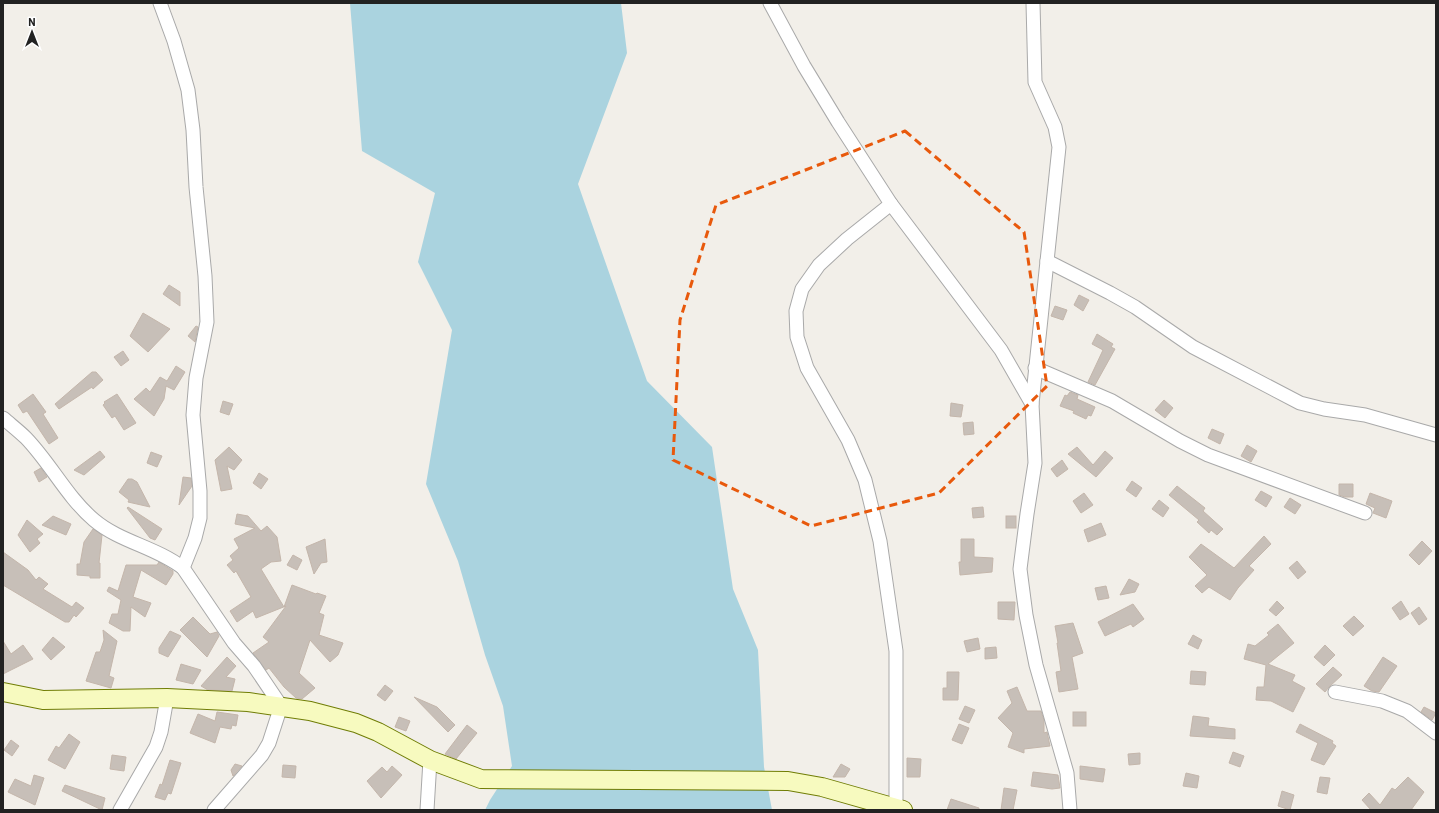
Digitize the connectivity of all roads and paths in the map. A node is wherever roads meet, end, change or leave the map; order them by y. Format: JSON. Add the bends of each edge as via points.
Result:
{"nodes":[{"id":1,"x":160,"y":3,"type":"edge"},
{"id":2,"x":770,"y":3,"type":"edge"},
{"id":3,"x":1033,"y":3,"type":"edge"},
{"id":4,"x":891,"y":204,"type":"junction"},
{"id":5,"x":1047,"y":261,"type":"junction"},
{"id":6,"x":1035,"y":368,"type":"junction"},
{"id":7,"x":1032,"y":404,"type":"junction"},
{"id":8,"x":3,"y":418,"type":"edge"},
{"id":9,"x":1436,"y":435,"type":"edge"},
{"id":10,"x":1365,"y":513,"type":"dead end"},
{"id":11,"x":183,"y":568,"type":"junction"},
{"id":12,"x":3,"y":692,"type":"edge"},
{"id":13,"x":1334,"y":692,"type":"dead end"},
{"id":14,"x":167,"y":698,"type":"junction"},
{"id":15,"x":281,"y":706,"type":"junction"},
{"id":16,"x":1436,"y":733,"type":"edge"},
{"id":17,"x":430,"y":760,"type":"junction"},
{"id":18,"x":900,"y":809,"type":"edge"},
{"id":19,"x":120,"y":810,"type":"edge"},
{"id":20,"x":214,"y":810,"type":"edge"},
{"id":21,"x":427,"y":810,"type":"edge"},
{"id":22,"x":1070,"y":810,"type":"edge"}],
"edges":[{"from":1,"to":11,"type":"street","via":[[188,90],[207,322],[196,378],[193,415],[200,518]]},
{"from":2,"to":4,"type":"street","via":[[804,66]]},
{"from":3,"to":5,"type":"street","via":[[1035,82],[1055,127],[1059,147]]},
{"from":4,"to":7,"type":"street","via":[[1001,350]]},
{"from":4,"to":18,"type":"street","via":[[819,265],[802,288],[796,311],[797,336],[807,368],[848,440],[865,480],[880,542],[896,651]]},
{"from":5,"to":6,"type":"street"},
{"from":5,"to":9,"type":"street","via":[[1116,297],[1194,347],[1300,403],[1365,415]]},
{"from":6,"to":7,"type":"street"},
{"from":6,"to":10,"type":"street","via":[[1112,401],[1208,455]]},
{"from":7,"to":22,"type":"street","via":[[1035,463],[1020,569],[1036,665],[1067,773]]},
{"from":8,"to":11,"type":"street","via":[[26,438],[75,501],[95,521],[171,559]]},
{"from":11,"to":15,"type":"street"},
{"from":12,"to":14,"type":"street","via":[[43,700]]},
{"from":13,"to":16,"type":"street","via":[[1382,701],[1407,711]]},
{"from":14,"to":15,"type":"street"},
{"from":14,"to":19,"type":"street","via":[[156,748]]},
{"from":15,"to":17,"type":"street","via":[[356,723]]},
{"from":15,"to":20,"type":"street","via":[[269,743],[262,755]]},
{"from":17,"to":18,"type":"street","via":[[481,779],[788,781],[822,787]]},
{"from":17,"to":21,"type":"street"}]}
